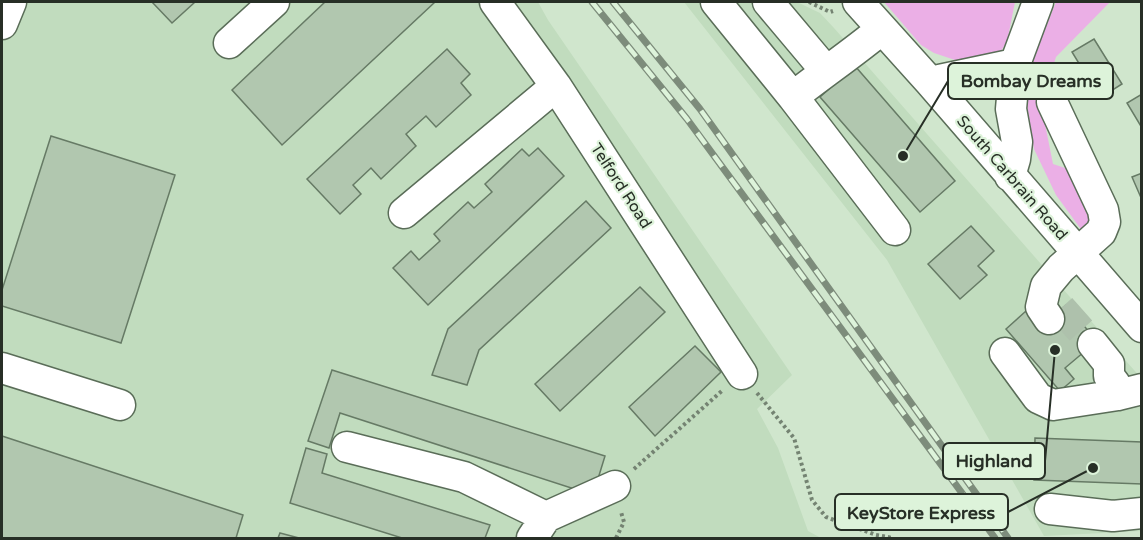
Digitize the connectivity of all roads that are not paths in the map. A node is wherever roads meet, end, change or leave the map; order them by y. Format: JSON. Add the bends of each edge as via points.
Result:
{"nodes":[{"id":1,"x":11,"y":2,"type":"edge"},
{"id":2,"x":274,"y":2,"type":"edge"},
{"id":3,"x":495,"y":2,"type":"edge"},
{"id":4,"x":717,"y":2,"type":"edge"},
{"id":5,"x":768,"y":2,"type":"edge"},
{"id":6,"x":858,"y":2,"type":"edge"},
{"id":7,"x":1038,"y":2,"type":"edge"},
{"id":8,"x":2,"y":24,"type":"edge"},
{"id":9,"x":882,"y":29,"type":"junction"},
{"id":10,"x":229,"y":43,"type":"dead end"},
{"id":11,"x":1015,"y":63,"type":"junction"},
{"id":12,"x":826,"y":71,"type":"junction"},
{"id":13,"x":930,"y":82,"type":"junction"},
{"id":14,"x":556,"y":86,"type":"junction"},
{"id":15,"x":793,"y":97,"type":"junction"},
{"id":16,"x":1052,"y":102,"type":"dead end"},
{"id":17,"x":1010,"y":176,"type":"junction"},
{"id":18,"x":404,"y":213,"type":"dead end"},
{"id":19,"x":895,"y":230,"type":"dead end"},
{"id":20,"x":1078,"y":254,"type":"junction"},
{"id":21,"x":1052,"y":304,"type":"dead end"},
{"id":22,"x":1142,"y":327,"type":"edge"},
{"id":23,"x":1086,"y":350,"type":"tunnel mouth"},
{"id":24,"x":1005,"y":353,"type":"dead end"},
{"id":25,"x":2,"y":368,"type":"edge"},
{"id":26,"x":742,"y":374,"type":"road end"},
{"id":27,"x":1123,"y":387,"type":"edge"},
{"id":28,"x":120,"y":405,"type":"dead end"},
{"id":29,"x":348,"y":447,"type":"dead end"},
{"id":30,"x":615,"y":486,"type":"road end"},
{"id":31,"x":1050,"y":509,"type":"dead end"},
{"id":32,"x":1142,"y":513,"type":"edge"},
{"id":33,"x":539,"y":528,"type":"edge"}],
"edges":[{"from":1,"to":8,"type":"street"},
{"from":2,"to":10,"type":"street"},
{"from":3,"to":14,"type":"street","name":"Telford Road"},
{"from":4,"to":15,"type":"street"},
{"from":5,"to":12,"type":"street"},
{"from":6,"to":9,"type":"street","name":"South Carbrain Road"},
{"from":7,"to":11,"type":"street"},
{"from":9,"to":12,"type":"street"},
{"from":9,"to":13,"type":"street","name":"South Carbrain Road"},
{"from":11,"to":13,"type":"street"},
{"from":11,"to":17,"type":"street","via":[[1011,109],[1017,142]]},
{"from":12,"to":15,"type":"street"},
{"from":13,"to":17,"type":"street","name":"South Carbrain Road"},
{"from":14,"to":18,"type":"street"},
{"from":14,"to":26,"type":"street","name":"Telford Road"},
{"from":15,"to":19,"type":"street"},
{"from":16,"to":20,"type":"street","via":[[1103,210],[1105,222],[1101,232]]},
{"from":17,"to":20,"type":"street","name":"South Carbrain Road"},
{"from":20,"to":21,"type":"street","via":[[1061,268]]},
{"from":20,"to":22,"type":"street","name":"South Carbrain Road"},
{"from":23,"to":27,"type":"street","via":[[1109,364]]},
{"from":24,"to":27,"type":"street","via":[[1038,398],[1053,405]]},
{"from":25,"to":28,"type":"street"},
{"from":29,"to":33,"type":"street","via":[[464,477]]},
{"from":30,"to":33,"type":"street"},
{"from":31,"to":32,"type":"street","via":[[1113,516]]}]}
